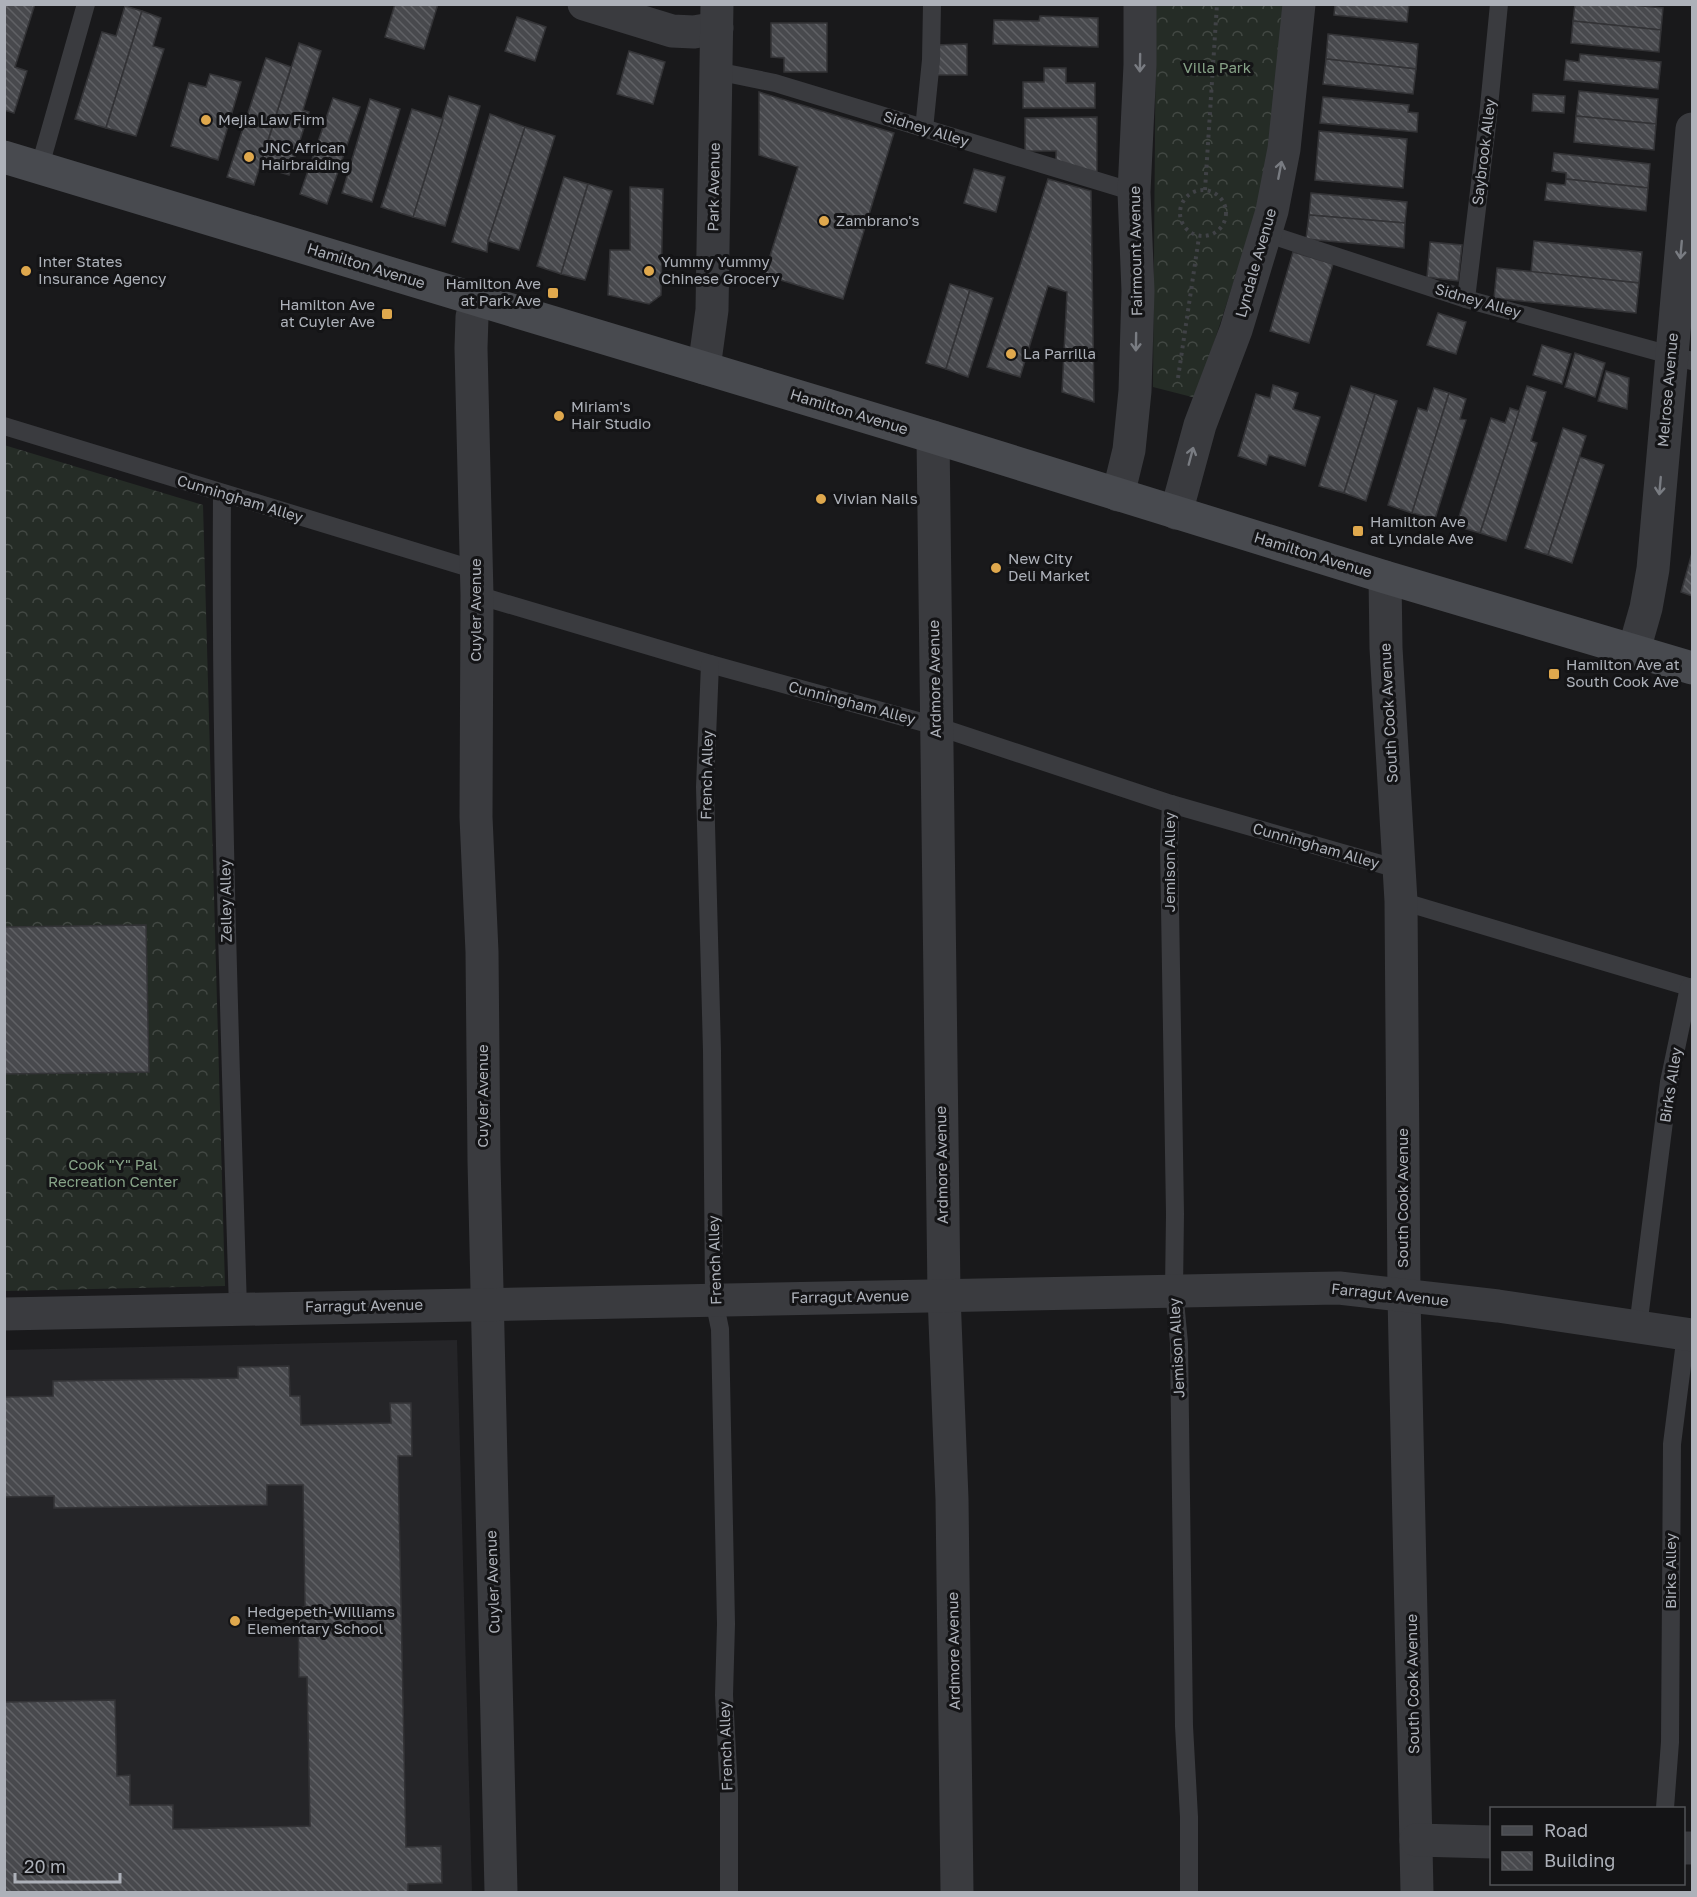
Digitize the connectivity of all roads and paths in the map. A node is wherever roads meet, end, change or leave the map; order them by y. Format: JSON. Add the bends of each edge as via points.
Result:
{"nodes":[{"id":1,"x":86,"y":4,"type":"edge"},
{"id":2,"x":584,"y":4,"type":"edge"},
{"id":3,"x":932,"y":4,"type":"edge"},
{"id":4,"x":1140,"y":4,"type":"edge"},
{"id":5,"x":1217,"y":4,"type":"edge"},
{"id":6,"x":1299,"y":4,"type":"edge"},
{"id":7,"x":1499,"y":4,"type":"edge"},
{"id":8,"x":717,"y":16,"type":"edge"},
{"id":9,"x":716,"y":71,"type":"junction"},
{"id":10,"x":924,"y":129,"type":"junction"},
{"id":11,"x":1692,"y":129,"type":"edge"},
{"id":12,"x":4,"y":157,"type":"edge"},
{"id":13,"x":40,"y":166,"type":"junction"},
{"id":14,"x":1205,"y":190,"type":"junction"},
{"id":15,"x":1134,"y":192,"type":"junction"},
{"id":16,"x":1265,"y":233,"type":"junction"},
{"id":17,"x":1199,"y":237,"type":"junction"},
{"id":18,"x":1466,"y":299,"type":"junction"},
{"id":19,"x":476,"y":300,"type":"junction"},
{"id":20,"x":1682,"y":358,"type":"edge"},
{"id":21,"x":704,"y":368,"type":"junction"},
{"id":22,"x":1177,"y":384,"type":"dead end"},
{"id":23,"x":4,"y":426,"type":"edge"},
{"id":24,"x":933,"y":437,"type":"junction"},
{"id":25,"x":222,"y":494,"type":"junction"},
{"id":26,"x":1118,"y":495,"type":"junction"},
{"id":27,"x":1176,"y":513,"type":"junction"},
{"id":28,"x":1385,"y":577,"type":"junction"},
{"id":29,"x":476,"y":583,"type":"junction"},
{"id":30,"x":1634,"y":650,"type":"junction"},
{"id":31,"x":710,"y":664,"type":"junction"},
{"id":32,"x":1692,"y":668,"type":"edge"},
{"id":33,"x":936,"y":726,"type":"junction"},
{"id":34,"x":1170,"y":804,"type":"junction"},
{"id":35,"x":1398,"y":869,"type":"junction"},
{"id":36,"x":1401,"y":901,"type":"junction"},
{"id":37,"x":1691,"y":987,"type":"edge"},
{"id":38,"x":1174,"y":1290,"type":"junction"},
{"id":39,"x":944,"y":1295,"type":"junction"},
{"id":40,"x":1404,"y":1296,"type":"junction"},
{"id":41,"x":714,"y":1300,"type":"junction"},
{"id":42,"x":487,"y":1304,"type":"junction"},
{"id":43,"x":238,"y":1309,"type":"junction"},
{"id":44,"x":4,"y":1314,"type":"edge"},
{"id":45,"x":1638,"y":1327,"type":"junction"},
{"id":46,"x":1689,"y":1335,"type":"edge"},
{"id":47,"x":1665,"y":1807,"type":"edge"},
{"id":48,"x":1416,"y":1840,"type":"junction"},
{"id":49,"x":1490,"y":1842,"type":"edge"},
{"id":50,"x":501,"y":1893,"type":"edge"},
{"id":51,"x":729,"y":1893,"type":"edge"},
{"id":52,"x":957,"y":1893,"type":"edge"},
{"id":53,"x":1189,"y":1893,"type":"edge"},
{"id":54,"x":1417,"y":1893,"type":"edge"}],
"edges":[{"from":1,"to":13,"type":"lane"},
{"from":2,"to":8,"type":"street","via":[[672,31],[694,32]]},
{"from":3,"to":10,"type":"lane"},
{"from":4,"to":15,"type":"street","name":"Fairmount Avenue","one_way":true},
{"from":5,"to":14,"type":"path"},
{"from":16,"to":6,"type":"street","name":"Lyndale Avenue","one_way":true,"via":[[1284,149]]},
{"from":7,"to":18,"type":"lane","name":"Saybrook Alley"},
{"from":8,"to":9,"type":"street","name":"Park Avenue"},
{"from":9,"to":10,"type":"lane","name":"Sidney Alley","via":[[775,83]]},
{"from":9,"to":21,"type":"street","name":"Park Avenue","via":[[712,310]]},
{"from":10,"to":15,"type":"lane","name":"Sidney Alley"},
{"from":11,"to":20,"type":"street","name":"Melrose Avenue","one_way":true},
{"from":12,"to":13,"type":"main road","name":"Hamilton Avenue"},
{"from":13,"to":19,"type":"main road","name":"Hamilton Avenue"},
{"from":14,"to":17,"type":"path","via":[[1190,194],[1180,207],[1185,229]]},
{"from":14,"to":17,"type":"path","via":[[1217,195],[1226,213],[1218,231]]},
{"from":15,"to":26,"type":"street","name":"Fairmount Avenue","one_way":true,"via":[[1138,291],[1135,392],[1129,450]]},
{"from":16,"to":18,"type":"lane","name":"Sidney Alley"},
{"from":27,"to":16,"type":"street","name":"Lyndale Avenue","one_way":true,"via":[[1200,425],[1236,330]]},
{"from":17,"to":22,"type":"path"},
{"from":18,"to":20,"type":"lane","name":"Sidney Alley"},
{"from":19,"to":21,"type":"main road","name":"Hamilton Avenue"},
{"from":19,"to":29,"type":"street","name":"Cuyler Avenue","via":[[471,348]]},
{"from":20,"to":30,"type":"street","name":"Melrose Avenue","one_way":true,"via":[[1653,569]]},
{"from":21,"to":24,"type":"main road","name":"Hamilton Avenue"},
{"from":23,"to":25,"type":"lane","name":"Cunningham Alley"},
{"from":24,"to":26,"type":"main road","name":"Hamilton Avenue"},
{"from":24,"to":33,"type":"street","name":"Ardmore Avenue"},
{"from":25,"to":29,"type":"lane","name":"Cunningham Alley"},
{"from":25,"to":43,"type":"lane","name":"Zelley Alley","via":[[222,725]]},
{"from":26,"to":27,"type":"main road","name":"Hamilton Avenue"},
{"from":27,"to":28,"type":"main road","name":"Hamilton Avenue"},
{"from":28,"to":30,"type":"main road","name":"Hamilton Avenue"},
{"from":28,"to":35,"type":"street","name":"South Cook Avenue"},
{"from":29,"to":31,"type":"lane","name":"Cunningham Alley"},
{"from":29,"to":42,"type":"street","name":"Cuyler Avenue","via":[[476,817]]},
{"from":30,"to":32,"type":"main road","name":"Hamilton Avenue"},
{"from":31,"to":33,"type":"lane","name":"Cunningham Alley"},
{"from":31,"to":41,"type":"lane","name":"French Alley","via":[[705,787]]},
{"from":33,"to":34,"type":"lane","name":"Cunningham Alley"},
{"from":33,"to":39,"type":"street","name":"Ardmore Avenue"},
{"from":34,"to":35,"type":"lane","name":"Cunningham Alley"},
{"from":34,"to":38,"type":"lane","name":"Jemison Alley"},
{"from":35,"to":36,"type":"street","name":"South Cook Avenue"},
{"from":36,"to":37,"type":"lane"},
{"from":36,"to":40,"type":"street","name":"South Cook Avenue"},
{"from":37,"to":45,"type":"lane","name":"Birks Alley","via":[[1669,1082]]},
{"from":38,"to":39,"type":"street","name":"Farragut Avenue"},
{"from":38,"to":40,"type":"street","name":"Farragut Avenue","via":[[1339,1288]]},
{"from":38,"to":53,"type":"lane","name":"Jemison Alley","via":[[1179,1343]]},
{"from":39,"to":41,"type":"street","name":"Farragut Avenue"},
{"from":39,"to":52,"type":"street","name":"Ardmore Avenue","via":[[952,1499]]},
{"from":40,"to":45,"type":"street","name":"Farragut Avenue"},
{"from":40,"to":48,"type":"street","name":"South Cook Avenue"},
{"from":41,"to":42,"type":"street","name":"Farragut Avenue"},
{"from":41,"to":51,"type":"lane","name":"French Alley","via":[[720,1329]]},
{"from":42,"to":43,"type":"street","name":"Farragut Avenue"},
{"from":42,"to":50,"type":"street","name":"Cuyler Avenue"},
{"from":43,"to":44,"type":"street","name":"Farragut Avenue"},
{"from":45,"to":46,"type":"street","name":"Farragut Avenue"},
{"from":46,"to":47,"type":"lane","name":"Birks Alley","via":[[1672,1444],[1670,1742]]},
{"from":48,"to":49,"type":"street"},
{"from":48,"to":54,"type":"street","name":"South Cook Avenue"}]}
